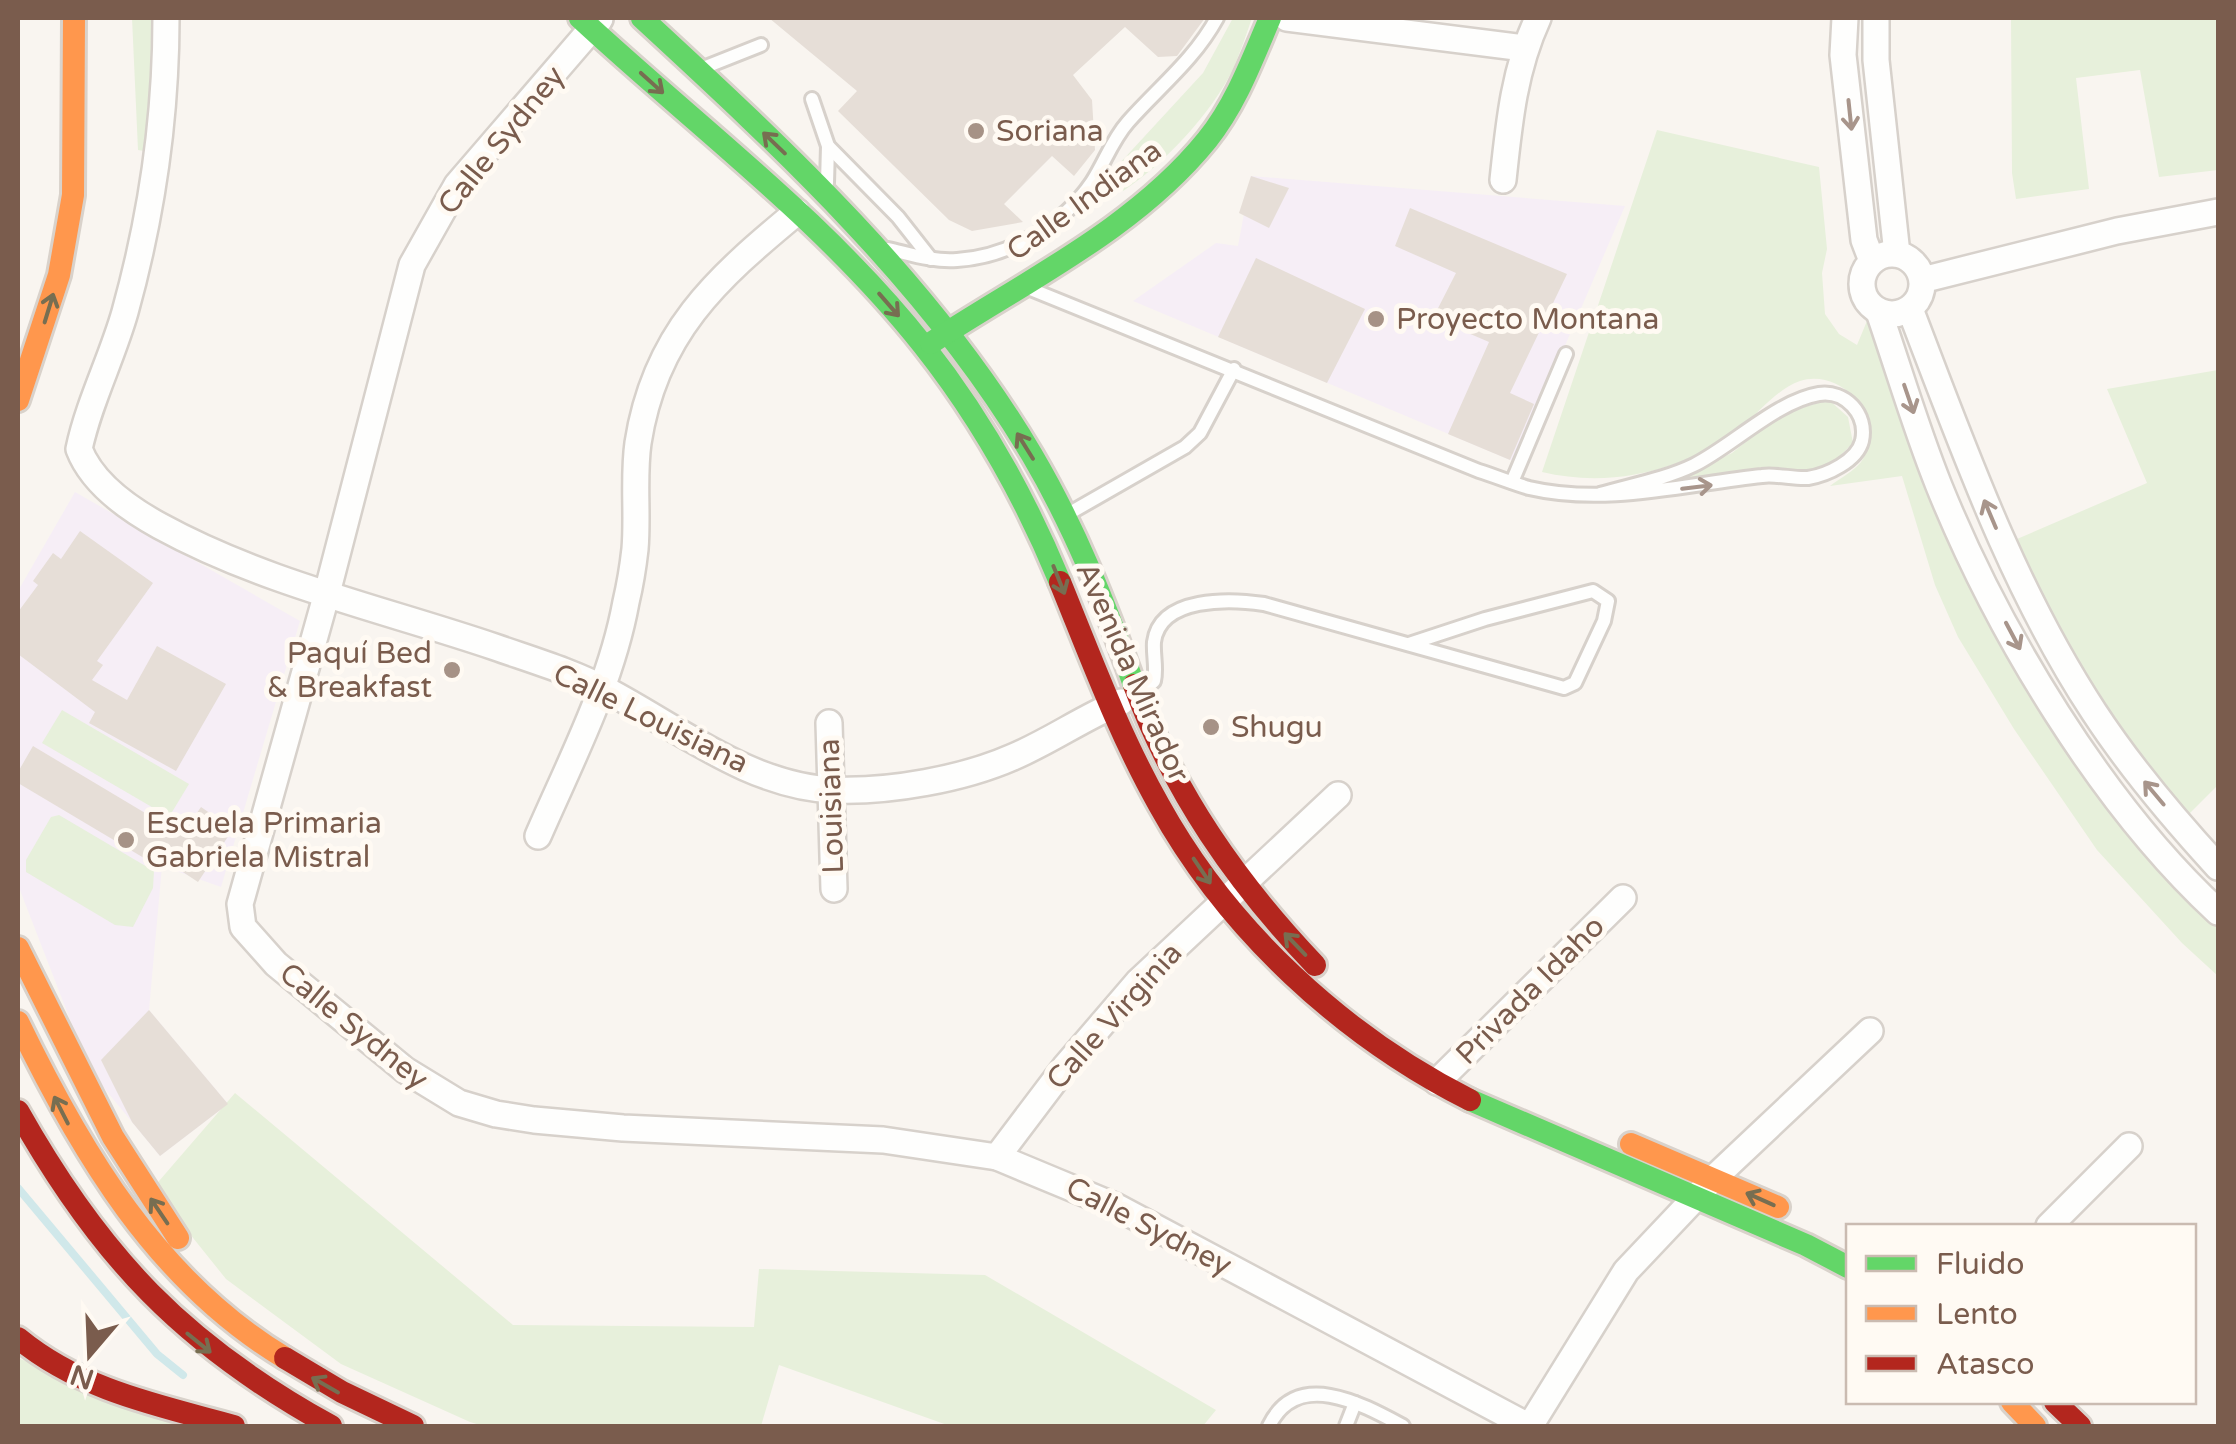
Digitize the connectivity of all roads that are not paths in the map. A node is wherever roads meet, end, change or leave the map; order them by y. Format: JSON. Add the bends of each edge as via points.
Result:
{"nodes":[{"id":1,"x":74,"y":18,"type":"edge"},
{"id":2,"x":166,"y":18,"type":"edge"},
{"id":3,"x":642,"y":18,"type":"edge"},
{"id":4,"x":1217,"y":18,"type":"edge"},
{"id":5,"x":1270,"y":18,"type":"edge"},
{"id":6,"x":1287,"y":18,"type":"edge"},
{"id":7,"x":1538,"y":18,"type":"edge"},
{"id":8,"x":1845,"y":18,"type":"edge"},
{"id":9,"x":1876,"y":18,"type":"edge"},
{"id":10,"x":591,"y":22,"type":"edge"},
{"id":11,"x":1355,"y":22,"type":"edge"},
{"id":12,"x":1401,"y":25,"type":"edge"},
{"id":13,"x":761,"y":45,"type":"dead end"},
{"id":14,"x":1524,"y":48,"type":"junction"},
{"id":15,"x":699,"y":70,"type":"junction"},
{"id":16,"x":812,"y":99,"type":"dead end"},
{"id":17,"x":828,"y":146,"type":"junction"},
{"id":18,"x":1503,"y":180,"type":"dead end"},
{"id":19,"x":827,"y":195,"type":"junction"},
{"id":20,"x":797,"y":212,"type":"junction"},
{"id":21,"x":2218,"y":212,"type":"edge"},
{"id":22,"x":1059,"y":218,"type":"junction"},
{"id":23,"x":1086,"y":242,"type":"junction"},
{"id":24,"x":871,"y":245,"type":"junction"},
{"id":25,"x":1884,"y":257,"type":"junction"},
{"id":26,"x":931,"y":259,"type":"junction"},
{"id":27,"x":1922,"y":280,"type":"junction"},
{"id":28,"x":1018,"y":284,"type":"junction"},
{"id":29,"x":1910,"y":308,"type":"junction"},
{"id":30,"x":1880,"y":312,"type":"junction"},
{"id":31,"x":948,"y":330,"type":"junction"},
{"id":32,"x":925,"y":347,"type":"junction"},
{"id":33,"x":1566,"y":354,"type":"dead end"},
{"id":34,"x":1234,"y":369,"type":"junction"},
{"id":35,"x":18,"y":400,"type":"edge"},
{"id":36,"x":1512,"y":482,"type":"junction"},
{"id":37,"x":1600,"y":494,"type":"junction"},
{"id":38,"x":1064,"y":516,"type":"junction"},
{"id":39,"x":327,"y":593,"type":"junction"},
{"id":40,"x":1409,"y":644,"type":"junction"},
{"id":41,"x":603,"y":688,"type":"junction"},
{"id":42,"x":1138,"y":695,"type":"junction"},
{"id":43,"x":1111,"y":706,"type":"junction"},
{"id":44,"x":829,"y":723,"type":"dead end"},
{"id":45,"x":830,"y":790,"type":"junction"},
{"id":46,"x":1338,"y":794,"type":"dead end"},
{"id":47,"x":538,"y":836,"type":"dead end"},
{"id":48,"x":2218,"y":867,"type":"edge"},
{"id":49,"x":834,"y":889,"type":"dead end"},
{"id":50,"x":1233,"y":894,"type":"junction"},
{"id":51,"x":1622,"y":898,"type":"dead end"},
{"id":52,"x":2214,"y":900,"type":"edge"},
{"id":53,"x":18,"y":948,"type":"edge"},
{"id":54,"x":1363,"y":1005,"type":"dead end"},
{"id":55,"x":18,"y":1022,"type":"edge"},
{"id":56,"x":1870,"y":1031,"type":"dead end"},
{"id":57,"x":1429,"y":1047,"type":"dead end"},
{"id":58,"x":1456,"y":1063,"type":"junction"},
{"id":59,"x":1482,"y":1077,"type":"dead end"},
{"id":60,"x":1437,"y":1082,"type":"junction"},
{"id":61,"x":18,"y":1110,"type":"edge"},
{"id":62,"x":1577,"y":1121,"type":"dead end"},
{"id":63,"x":2129,"y":1146,"type":"dead end"},
{"id":64,"x":997,"y":1157,"type":"junction"},
{"id":65,"x":1714,"y":1178,"type":"junction"},
{"id":66,"x":1696,"y":1199,"type":"junction"},
{"id":67,"x":1807,"y":1220,"type":"dead end"},
{"id":68,"x":2051,"y":1224,"type":"edge"},
{"id":69,"x":1846,"y":1266,"type":"edge"},
{"id":70,"x":202,"y":1297,"type":"junction"},
{"id":71,"x":18,"y":1338,"type":"edge"},
{"id":72,"x":1355,"y":1403,"type":"junction"},
{"id":73,"x":2014,"y":1404,"type":"edge"},
{"id":74,"x":2057,"y":1404,"type":"edge"},
{"id":75,"x":234,"y":1426,"type":"edge"},
{"id":76,"x":331,"y":1426,"type":"edge"},
{"id":77,"x":413,"y":1426,"type":"edge"},
{"id":78,"x":1269,"y":1426,"type":"edge"},
{"id":79,"x":1346,"y":1426,"type":"edge"},
{"id":80,"x":1403,"y":1426,"type":"edge"},
{"id":81,"x":1529,"y":1426,"type":"edge"},
{"id":82,"x":2035,"y":1426,"type":"edge"},
{"id":83,"x":2080,"y":1426,"type":"edge"}],
"edges":[{"from":35,"to":1,"type":"main road","one_way":true,"via":[[59,275],[72,194]]},
{"from":2,"to":39,"type":"street","name":"Calle Louisiana","via":[[166,86],[150,206],[126,308],[80,450],[102,484],[156,524],[236,564]]},
{"from":3,"to":15,"type":"main road","name":"Avenida Mirador"},
{"from":4,"to":22,"type":"lane","via":[[1194,56],[1126,125],[1094,180]]},
{"from":5,"to":23,"type":"main road","name":"Calle Indiana","via":[[1234,100],[1209,137],[1178,174]]},
{"from":6,"to":11,"type":"street"},
{"from":7,"to":14,"type":"street"},
{"from":8,"to":25,"type":"street","one_way":true,"via":[[1864,240]]},
{"from":9,"to":25,"type":"street"},
{"from":10,"to":20,"type":"main road","name":"Avenida Mirador","one_way":true},
{"from":10,"to":39,"type":"street","name":"Calle Sydney","via":[[458,185],[412,265]]},
{"from":11,"to":12,"type":"street"},
{"from":12,"to":14,"type":"street"},
{"from":13,"to":15,"type":"lane"},
{"from":14,"to":18,"type":"street"},
{"from":19,"to":15,"type":"main road","name":"Avenida Mirador","one_way":true},
{"from":16,"to":17,"type":"lane"},
{"from":17,"to":19,"type":"lane"},
{"from":17,"to":26,"type":"lane"},
{"from":19,"to":24,"type":"main road","name":"Avenida Mirador"},
{"from":20,"to":32,"type":"main road","name":"Avenida Mirador","one_way":true},
{"from":20,"to":41,"type":"street","via":[[693,308],[650,385],[638,446],[635,549]]},
{"from":21,"to":27,"type":"street"},
{"from":22,"to":23,"type":"lane"},
{"from":22,"to":26,"type":"lane","via":[[1002,251]]},
{"from":23,"to":28,"type":"main road","name":"Calle Indiana"},
{"from":24,"to":26,"type":"lane"},
{"from":24,"to":31,"type":"main road","name":"Avenida Mirador"},
{"from":25,"to":27,"type":"street","via":[[1912,261]]},
{"from":25,"to":30,"type":"street","via":[[1866,268],[1861,287]]},
{"from":27,"to":29,"type":"street","via":[[1920,298]]},
{"from":28,"to":31,"type":"main road","name":"Calle Indiana"},
{"from":28,"to":34,"type":"lane"},
{"from":29,"to":30,"type":"street"},
{"from":48,"to":29,"type":"street","one_way":true,"via":[[2132,767],[2046,631],[1974,477]]},
{"from":30,"to":52,"type":"street","one_way":true,"via":[[1939,486],[2017,646],[2107,784],[2150,839]]},
{"from":31,"to":32,"type":"main road","name":"Calle Indiana"},
{"from":38,"to":31,"type":"main road","name":"Avenida Mirador","one_way":true},
{"from":32,"to":43,"type":"main road","name":"Avenida Mirador","one_way":true,"via":[[962,397],[1041,535]]},
{"from":33,"to":36,"type":"lane"},
{"from":34,"to":36,"type":"lane"},
{"from":34,"to":38,"type":"lane","via":[[1200,433],[1184,447]]},
{"from":36,"to":37,"type":"lane"},
{"from":37,"to":37,"type":"lane","one_way":true,"via":[[1764,476],[1809,478],[1857,452],[1861,421],[1851,402],[1837,394],[1810,396],[1690,466]]},
{"from":38,"to":42,"type":"main road","name":"Avenida Mirador"},
{"from":39,"to":41,"type":"street","name":"Calle Louisiana"},
{"from":39,"to":64,"type":"street","name":"Calle Sydney","via":[[240,904],[243,928],[276,964],[434,1090],[496,1114],[623,1128],[883,1140]]},
{"from":40,"to":40,"type":"lane","via":[[1593,591],[1608,600],[1575,683],[1564,688]]},
{"from":40,"to":42,"type":"lane","via":[[1264,604],[1200,602],[1159,628],[1154,682]]},
{"from":41,"to":45,"type":"street","name":"Calle Louisiana","via":[[738,762],[779,780]]},
{"from":41,"to":47,"type":"street"},
{"from":42,"to":43,"type":"street","name":"Calle Louisiana"},
{"from":42,"to":50,"type":"main road","name":"Avenida Mirador"},
{"from":43,"to":45,"type":"street","name":"Calle Louisiana","via":[[1012,758],[930,782]]},
{"from":43,"to":50,"type":"main road","name":"Avenida Mirador","one_way":true,"via":[[1160,807]]},
{"from":44,"to":45,"type":"street","name":"Louisiana"},
{"from":45,"to":49,"type":"street","name":"Louisiana"},
{"from":46,"to":50,"type":"street","name":"Calle Virginia"},
{"from":54,"to":50,"type":"main road","name":"Avenida Mirador","one_way":true},
{"from":50,"to":60,"type":"main road","name":"Avenida Mirador","via":[[1254,940],[1311,994]]},
{"from":50,"to":64,"type":"street","name":"Calle Virginia","via":[[1102,1021]]},
{"from":51,"to":58,"type":"street","name":"Privada Idaho"},
{"from":70,"to":53,"type":"main road","one_way":true,"via":[[191,1260],[113,1137]]},
{"from":70,"to":55,"type":"main road","one_way":true,"via":[[112,1193],[74,1135]]},
{"from":56,"to":65,"type":"street","name":"Calle Sydney"},
{"from":57,"to":58,"type":"main road"},
{"from":58,"to":59,"type":"main road"},
{"from":58,"to":60,"type":"street","name":"Privada Idaho"},
{"from":60,"to":66,"type":"main road","name":"Avenida Mirador"},
{"from":61,"to":76,"type":"main road","one_way":true,"via":[[92,1232],[176,1324],[266,1392]]},
{"from":62,"to":65,"type":"main road"},
{"from":63,"to":68,"type":"street"},
{"from":64,"to":81,"type":"street","name":"Calle Sydney","via":[[1115,1206]]},
{"from":65,"to":66,"type":"street","name":"Calle Sydney"},
{"from":67,"to":65,"type":"main road","one_way":true},
{"from":66,"to":69,"type":"main road","name":"Avenida Mirador"},
{"from":66,"to":81,"type":"street","name":"Calle Sydney","via":[[1626,1271]]},
{"from":77,"to":70,"type":"main road","one_way":true,"via":[[321,1384]]},
{"from":71,"to":75,"type":"main road","via":[[77,1378]]},
{"from":72,"to":78,"type":"lane","via":[[1302,1396],[1286,1403]]},
{"from":72,"to":79,"type":"lane"},
{"from":72,"to":80,"type":"lane"},
{"from":73,"to":82,"type":"main road"},
{"from":74,"to":83,"type":"main road"}]}
